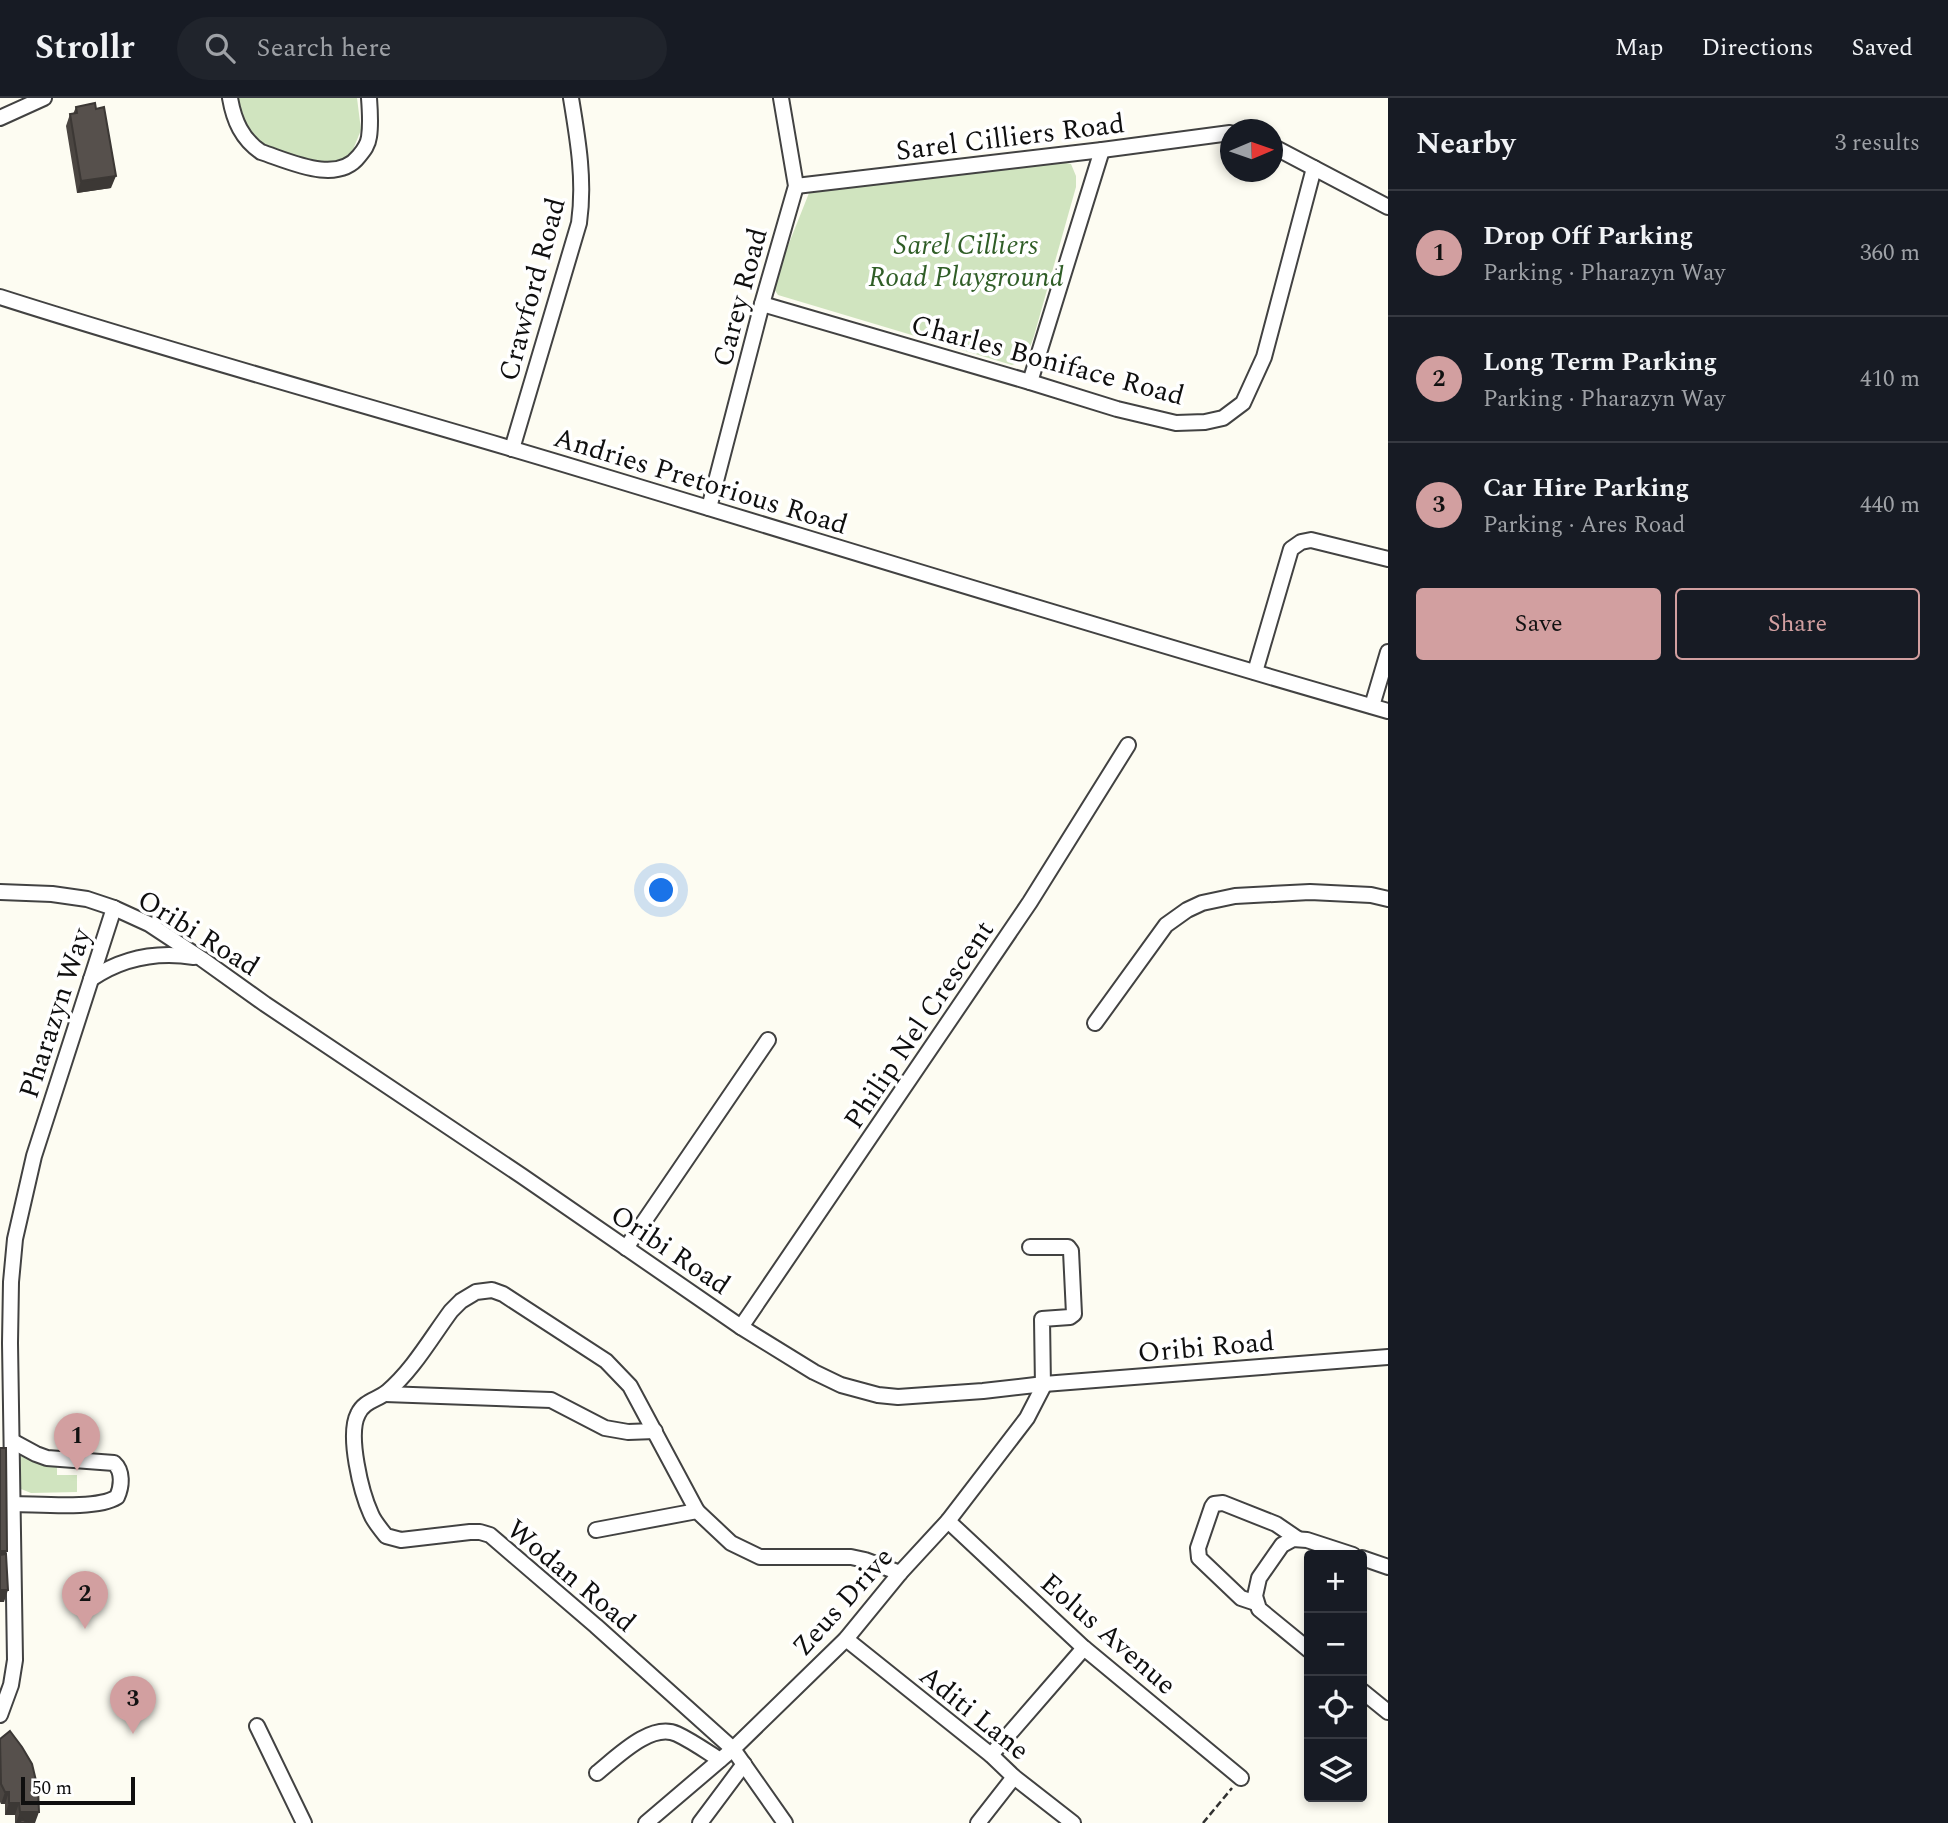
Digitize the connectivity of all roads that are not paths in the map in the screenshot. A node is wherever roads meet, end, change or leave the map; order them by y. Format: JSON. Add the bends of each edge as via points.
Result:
{"nodes":[{"id":1,"x":44,"y":98,"type":"edge"},
{"id":2,"x":230,"y":98,"type":"edge"},
{"id":3,"x":369,"y":98,"type":"edge"},
{"id":4,"x":571,"y":98,"type":"edge"},
{"id":5,"x":781,"y":98,"type":"edge"},
{"id":6,"x":0,"y":118,"type":"edge"},
{"id":7,"x":1220,"y":134,"type":"edge"},
{"id":8,"x":1102,"y":150,"type":"junction"},
{"id":9,"x":1283,"y":152,"type":"edge"},
{"id":10,"x":1314,"y":168,"type":"junction"},
{"id":11,"x":796,"y":186,"type":"junction"},
{"id":12,"x":1388,"y":207,"type":"edge"},
{"id":13,"x":0,"y":298,"type":"edge"},
{"id":14,"x":762,"y":304,"type":"junction"},
{"id":15,"x":1030,"y":382,"type":"junction"},
{"id":16,"x":512,"y":449,"type":"junction"},
{"id":17,"x":709,"y":508,"type":"junction"},
{"id":18,"x":1388,"y":559,"type":"edge"},
{"id":19,"x":1388,"y":652,"type":"edge"},
{"id":20,"x":1255,"y":672,"type":"junction"},
{"id":21,"x":1371,"y":706,"type":"junction"},
{"id":22,"x":1388,"y":711,"type":"edge"},
{"id":23,"x":1128,"y":745,"type":"dead end"},
{"id":24,"x":0,"y":892,"type":"edge"},
{"id":25,"x":1388,"y":899,"type":"edge"},
{"id":26,"x":114,"y":908,"type":"junction"},
{"id":27,"x":202,"y":959,"type":"junction"},
{"id":28,"x":90,"y":979,"type":"junction"},
{"id":29,"x":1095,"y":1023,"type":"dead end"},
{"id":30,"x":768,"y":1040,"type":"dead end"},
{"id":31,"x":1030,"y":1247,"type":"dead end"},
{"id":32,"x":626,"y":1248,"type":"junction"},
{"id":33,"x":741,"y":1327,"type":"junction"},
{"id":34,"x":1388,"y":1357,"type":"edge"},
{"id":35,"x":1044,"y":1384,"type":"junction"},
{"id":36,"x":385,"y":1394,"type":"junction"},
{"id":37,"x":655,"y":1432,"type":"junction"},
{"id":38,"x":8,"y":1434,"type":"edge"},
{"id":39,"x":13,"y":1504,"type":"junction"},
{"id":40,"x":698,"y":1511,"type":"junction"},
{"id":41,"x":948,"y":1521,"type":"junction"},
{"id":42,"x":596,"y":1530,"type":"dead end"},
{"id":43,"x":1298,"y":1539,"type":"junction"},
{"id":44,"x":1338,"y":1550,"type":"edge"},
{"id":45,"x":1367,"y":1560,"type":"edge"},
{"id":46,"x":1388,"y":1567,"type":"edge"},
{"id":47,"x":900,"y":1573,"type":"junction"},
{"id":48,"x":1256,"y":1603,"type":"junction"},
{"id":49,"x":846,"y":1639,"type":"junction"},
{"id":50,"x":1304,"y":1645,"type":"edge"},
{"id":51,"x":1084,"y":1648,"type":"junction"},
{"id":52,"x":1367,"y":1695,"type":"edge"},
{"id":53,"x":1388,"y":1712,"type":"edge"},
{"id":54,"x":0,"y":1715,"type":"edge"},
{"id":55,"x":257,"y":1726,"type":"dead end"},
{"id":56,"x":733,"y":1749,"type":"junction"},
{"id":57,"x":991,"y":1755,"type":"junction"},
{"id":58,"x":720,"y":1760,"type":"junction"},
{"id":59,"x":744,"y":1764,"type":"junction"},
{"id":60,"x":597,"y":1773,"type":"dead end"},
{"id":61,"x":1014,"y":1777,"type":"junction"},
{"id":62,"x":1241,"y":1778,"type":"road end"},
{"id":63,"x":304,"y":1823,"type":"edge"},
{"id":64,"x":646,"y":1823,"type":"edge"},
{"id":65,"x":700,"y":1823,"type":"edge"},
{"id":66,"x":785,"y":1823,"type":"edge"},
{"id":67,"x":978,"y":1823,"type":"edge"},
{"id":68,"x":1073,"y":1823,"type":"edge"}],
"edges":[{"from":1,"to":6,"type":"street"},
{"from":2,"to":3,"type":"street","via":[[239,129],[255,148],[323,170],[354,164],[366,148]]},
{"from":4,"to":16,"type":"street","name":"Crawford Road","via":[[583,190],[579,223]]},
{"from":5,"to":11,"type":"street","name":"Carey Road"},
{"from":7,"to":8,"type":"street","name":"Sarel Cilliers Road"},
{"from":8,"to":11,"type":"street","name":"Sarel Cilliers Road"},
{"from":8,"to":15,"type":"street"},
{"from":9,"to":10,"type":"street"},
{"from":10,"to":12,"type":"street"},
{"from":10,"to":15,"type":"street","name":"Charles Boniface Road","via":[[1264,358],[1243,403],[1235,410],[1223,418],[1177,423]]},
{"from":11,"to":14,"type":"street","name":"Carey Road"},
{"from":13,"to":16,"type":"street","name":"Andries Pretorious Road"},
{"from":14,"to":15,"type":"street","name":"Charles Boniface Road"},
{"from":14,"to":17,"type":"street","name":"Carey Road"},
{"from":16,"to":17,"type":"street","name":"Andries Pretorious Road"},
{"from":17,"to":20,"type":"street","name":"Andries Pretorious Road"},
{"from":18,"to":20,"type":"street","via":[[1311,540],[1291,549]]},
{"from":19,"to":21,"type":"street"},
{"from":20,"to":21,"type":"street","name":"Andries Pretorious Road"},
{"from":21,"to":22,"type":"street","name":"Andries Pretorious Road"},
{"from":23,"to":33,"type":"street","name":"Philip Nel Crescent","via":[[1030,902]]},
{"from":24,"to":26,"type":"street","name":"Oribi Road","via":[[68,895]]},
{"from":25,"to":29,"type":"street","via":[[1310,892],[1235,896],[1202,903],[1166,925]]},
{"from":26,"to":27,"type":"street","name":"Oribi Road","via":[[149,924]]},
{"from":26,"to":28,"type":"street","name":"Pharazyn Way"},
{"from":27,"to":28,"type":"street","via":[[167,954],[137,958],[108,967]]},
{"from":27,"to":32,"type":"street","name":"Oribi Road"},
{"from":28,"to":38,"type":"street","name":"Pharazyn Way","via":[[34,1156],[15,1239]]},
{"from":30,"to":32,"type":"street"},
{"from":31,"to":35,"type":"street","via":[[1068,1247],[1071,1251],[1074,1314],[1042,1319]]},
{"from":32,"to":33,"type":"street","name":"Oribi Road"},
{"from":33,"to":35,"type":"street","name":"Oribi Road","via":[[814,1372],[878,1395]]},
{"from":34,"to":35,"type":"street","name":"Oribi Road"},
{"from":35,"to":41,"type":"street","name":"Zeus Drive","via":[[1027,1419]]},
{"from":36,"to":37,"type":"street","via":[[551,1400],[605,1427]]},
{"from":36,"to":37,"type":"street","name":"Wodan Road","via":[[461,1301],[492,1290],[606,1361],[630,1386]]},
{"from":36,"to":56,"type":"street","name":"Wodan Road","via":[[358,1411],[353,1434],[371,1515],[386,1536],[401,1540],[470,1532],[490,1535]]},
{"from":37,"to":40,"type":"street","name":"Wodan Road"},
{"from":38,"to":39,"type":"street","name":"Pharazyn Way"},
{"from":38,"to":39,"type":"street","via":[[47,1458],[114,1464],[121,1478],[117,1497],[107,1502]]},
{"from":39,"to":54,"type":"street","name":"Pharazyn Way","via":[[15,1660]]},
{"from":40,"to":42,"type":"street","name":"Wodan Road"},
{"from":40,"to":47,"type":"street","name":"Wodan Road","via":[[731,1543],[760,1556],[851,1558]]},
{"from":41,"to":47,"type":"street","name":"Zeus Drive"},
{"from":41,"to":51,"type":"street","name":"Eolus Avenue"},
{"from":43,"to":44,"type":"street"},
{"from":43,"to":48,"type":"street","via":[[1282,1545],[1259,1578]]},
{"from":43,"to":48,"type":"street","via":[[1276,1524],[1223,1503],[1212,1507],[1199,1558],[1241,1598]]},
{"from":45,"to":46,"type":"street"},
{"from":47,"to":49,"type":"street","name":"Zeus Drive"},
{"from":48,"to":50,"type":"street"},
{"from":49,"to":56,"type":"street","name":"Zeus Drive"},
{"from":49,"to":57,"type":"street","name":"Aditi Lane"},
{"from":51,"to":57,"type":"street"},
{"from":51,"to":62,"type":"street","name":"Eolus Avenue"},
{"from":52,"to":53,"type":"street"},
{"from":55,"to":63,"type":"street"},
{"from":56,"to":58,"type":"street","name":"Zeus Drive"},
{"from":56,"to":59,"type":"street"},
{"from":57,"to":61,"type":"street","name":"Aditi Lane"},
{"from":58,"to":60,"type":"street","via":[[663,1730],[650,1734]]},
{"from":58,"to":64,"type":"street","name":"Zeus Drive"},
{"from":59,"to":65,"type":"street"},
{"from":59,"to":66,"type":"street"},
{"from":61,"to":67,"type":"street"},
{"from":61,"to":68,"type":"street","name":"Aditi Lane"}]}
